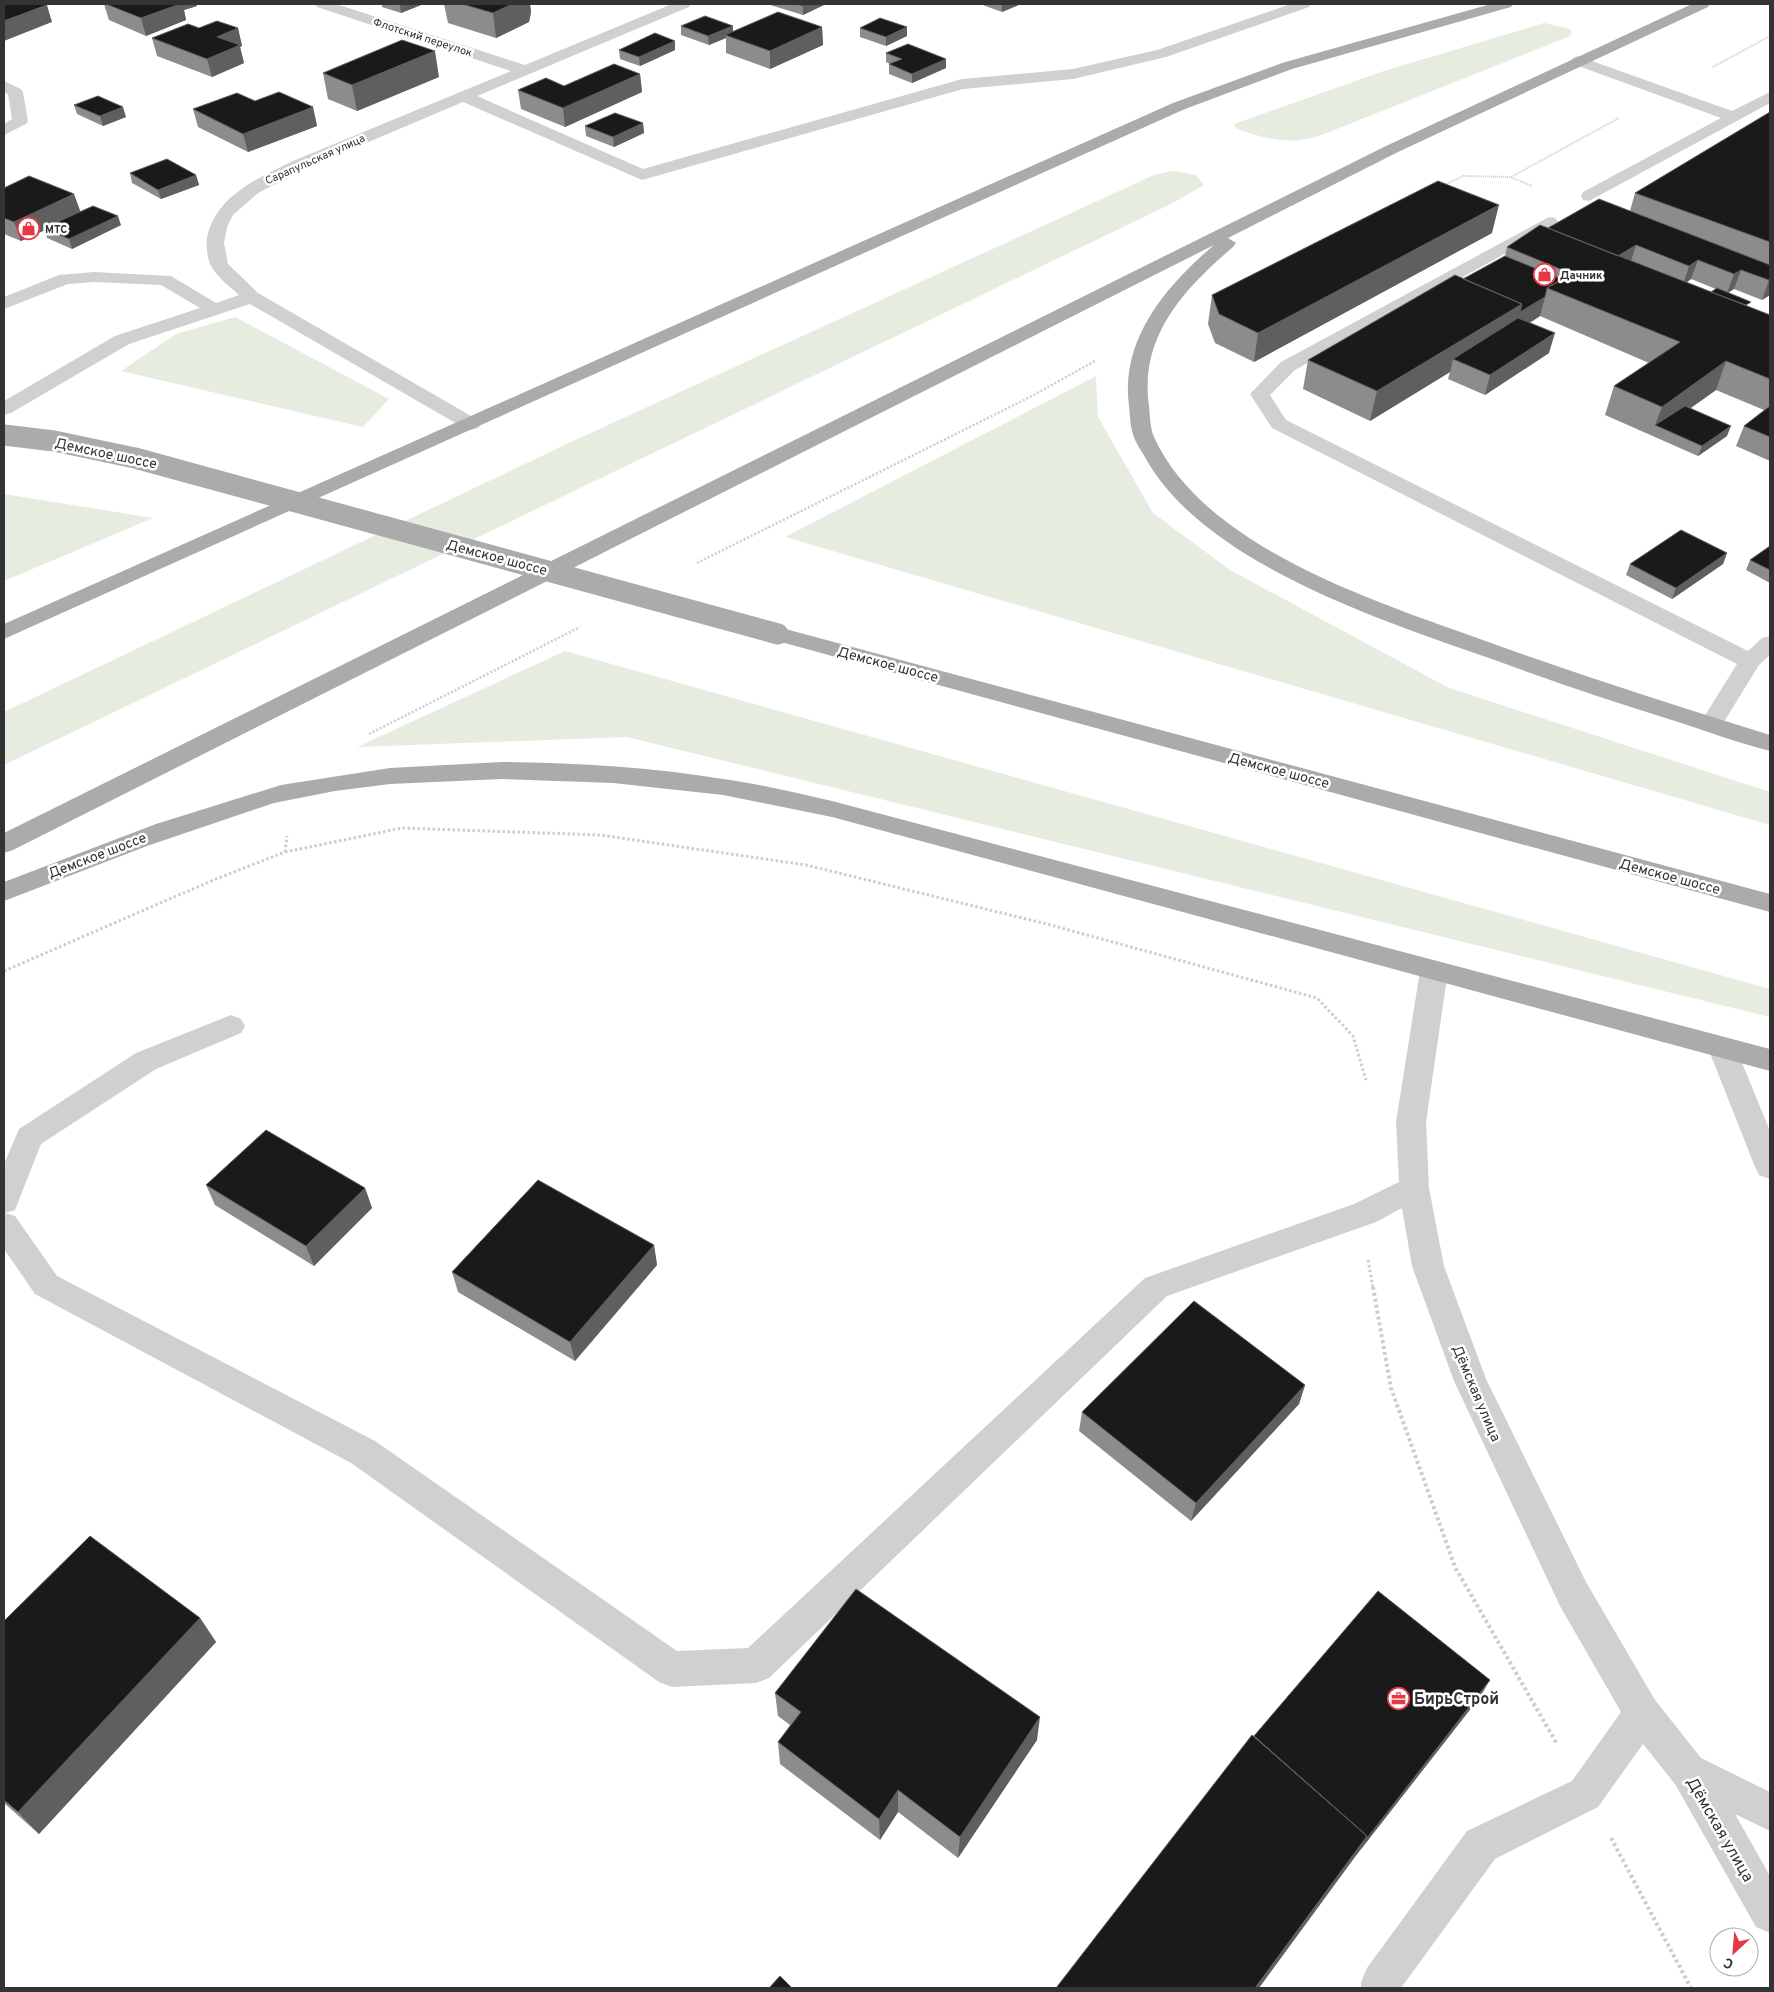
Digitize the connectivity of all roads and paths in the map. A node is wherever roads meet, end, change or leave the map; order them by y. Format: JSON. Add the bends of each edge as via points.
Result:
{"nodes":[{"id":1,"x":322,"y":4,"type":"edge"},
{"id":2,"x":684,"y":4,"type":"edge"},
{"id":3,"x":1304,"y":4,"type":"edge"},
{"id":4,"x":1506,"y":4,"type":"edge"},
{"id":5,"x":1703,"y":4,"type":"edge"},
{"id":6,"x":1578,"y":61,"type":"junction"},
{"id":7,"x":524,"y":70,"type":"junction"},
{"id":8,"x":4,"y":86,"type":"edge"},
{"id":9,"x":463,"y":96,"type":"junction"},
{"id":10,"x":1770,"y":96,"type":"edge"},
{"id":11,"x":1734,"y":117,"type":"junction"},
{"id":12,"x":4,"y":130,"type":"edge"},
{"id":13,"x":1510,"y":177,"type":"dead end"},
{"id":14,"x":1438,"y":189,"type":"edge"},
{"id":15,"x":1589,"y":196,"type":"dead end"},
{"id":16,"x":1261,"y":215,"type":"junction"},
{"id":17,"x":1549,"y":222,"type":"dead end"},
{"id":18,"x":252,"y":296,"type":"junction"},
{"id":19,"x":4,"y":303,"type":"edge"},
{"id":20,"x":214,"y":309,"type":"junction"},
{"id":21,"x":1141,"y":356,"type":"junction"},
{"id":22,"x":4,"y":410,"type":"edge"},
{"id":23,"x":471,"y":424,"type":"junction"},
{"id":24,"x":4,"y":435,"type":"edge"},
{"id":25,"x":690,"y":568,"type":"dead end"},
{"id":26,"x":587,"y":623,"type":"dead end"},
{"id":27,"x":4,"y":632,"type":"edge"},
{"id":28,"x":1770,"y":643,"type":"edge"},
{"id":29,"x":1750,"y":662,"type":"junction"},
{"id":30,"x":1711,"y":725,"type":"junction"},
{"id":31,"x":363,"y":737,"type":"dead end"},
{"id":32,"x":1770,"y":743,"type":"edge"},
{"id":33,"x":291,"y":792,"type":"junction"},
{"id":34,"x":4,"y":844,"type":"edge"},
{"id":35,"x":285,"y":852,"type":"junction"},
{"id":36,"x":4,"y":892,"type":"edge"},
{"id":37,"x":1770,"y":904,"type":"edge"},
{"id":38,"x":4,"y":971,"type":"edge"},
{"id":39,"x":1434,"y":971,"type":"junction"},
{"id":40,"x":232,"y":1026,"type":"dead end"},
{"id":41,"x":1722,"y":1048,"type":"junction"},
{"id":42,"x":1770,"y":1060,"type":"edge"},
{"id":43,"x":1369,"y":1090,"type":"dead end"},
{"id":44,"x":1770,"y":1167,"type":"edge"},
{"id":45,"x":1414,"y":1188,"type":"junction"},
{"id":46,"x":4,"y":1201,"type":"edge"},
{"id":47,"x":1365,"y":1213,"type":"junction"},
{"id":48,"x":4,"y":1225,"type":"edge"},
{"id":49,"x":1642,"y":1713,"type":"junction"},
{"id":50,"x":1688,"y":1771,"type":"junction"},
{"id":51,"x":1585,"y":1794,"type":"junction"},
{"id":52,"x":1770,"y":1812,"type":"edge"},
{"id":53,"x":1770,"y":1913,"type":"edge"},
{"id":54,"x":1381,"y":1988,"type":"edge"},
{"id":55,"x":1691,"y":1988,"type":"edge"}],
"edges":[{"from":1,"to":7,"type":"street","name":"Флотский переулок"},
{"from":2,"to":7,"type":"street","name":"Сарапульская улица"},
{"from":3,"to":9,"type":"street","via":[[1161,54],[1073,74],[962,84],[642,175]]},
{"from":4,"to":23,"type":"main road","via":[[1287,66],[1179,106]]},
{"from":5,"to":6,"type":"main road"},
{"from":6,"to":11,"type":"street"},
{"from":6,"to":16,"type":"main road"},
{"from":7,"to":9,"type":"street","name":"Сарапульская улица"},
{"from":8,"to":12,"type":"street","via":[[15,92],[20,121]]},
{"from":9,"to":18,"type":"street","name":"Сарапульская улица","via":[[299,165],[238,198],[218,229],[215,246],[218,264]]},
{"from":10,"to":11,"type":"street"},
{"from":11,"to":15,"type":"street"},
{"from":13,"to":14,"type":"path","via":[[1464,176]]},
{"from":16,"to":21,"type":"main road","via":[[1186,279],[1160,310],[1144,342]]},
{"from":16,"to":34,"type":"main road"},
{"from":17,"to":29,"type":"street","via":[[1288,366],[1260,394],[1279,424]]},
{"from":18,"to":20,"type":"street"},
{"from":18,"to":23,"type":"street","name":"Сарапульская улица"},
{"from":19,"to":20,"type":"street","via":[[65,279],[94,277],[165,280]]},
{"from":20,"to":22,"type":"street","via":[[122,340]]},
{"from":21,"to":25,"type":"path","via":[[1113,351],[1030,397]]},
{"from":21,"to":30,"type":"main road","via":[[1135,406],[1143,440],[1166,477],[1201,513],[1247,546],[1297,574],[1384,612],[1530,666]]},
{"from":23,"to":27,"type":"main road"},
{"from":24,"to":37,"type":"main road","name":"Демское шоссе","bridge":true,"via":[[54,441],[135,458]]},
{"from":26,"to":31,"type":"path"},
{"from":28,"to":29,"type":"street"},
{"from":29,"to":30,"type":"street"},
{"from":30,"to":32,"type":"main road"},
{"from":33,"to":35,"type":"path"},
{"from":33,"to":36,"type":"main road","name":"Демское шоссе","via":[[183,823]]},
{"from":33,"to":39,"type":"main road","name":"Демское шоссе","via":[[365,778],[445,771],[639,777],[724,787],[832,809]]},
{"from":35,"to":38,"type":"path"},
{"from":35,"to":43,"type":"path","via":[[402,828],[600,836],[806,865],[1047,924],[1317,998],[1353,1036]]},
{"from":39,"to":41,"type":"main road","name":"Демское шоссе"},
{"from":39,"to":45,"type":"street","name":"Дёмская улица","via":[[1411,1122]]},
{"from":40,"to":46,"type":"street","via":[[146,1061],[29,1137]]},
{"from":41,"to":42,"type":"main road","name":"Демское шоссе"},
{"from":41,"to":44,"type":"street"},
{"from":45,"to":47,"type":"street"},
{"from":45,"to":49,"type":"street","name":"Дёмская улица","via":[[1428,1266],[1470,1381],[1573,1594]]},
{"from":47,"to":48,"type":"street","via":[[1156,1286],[756,1664],[672,1668],[364,1452],[46,1285]]},
{"from":47,"to":51,"type":"path","via":[[1366,1249],[1391,1388],[1455,1567]]},
{"from":49,"to":50,"type":"street","name":"Дёмская улица"},
{"from":49,"to":51,"type":"street"},
{"from":50,"to":52,"type":"street","name":"Дёмская улица"},
{"from":50,"to":53,"type":"street","name":"Дёмская улица"},
{"from":51,"to":54,"type":"street","via":[[1481,1845],[1381,1982]]},
{"from":51,"to":55,"type":"path","via":[[1629,1869]]}]}
